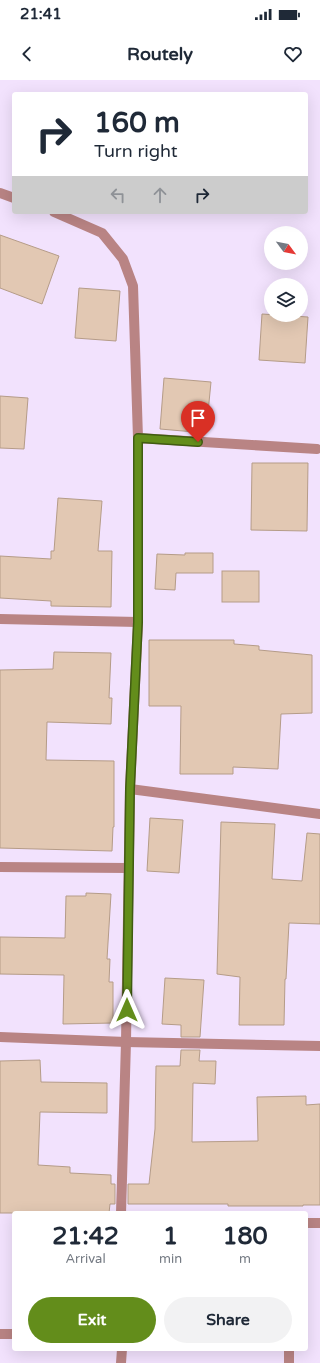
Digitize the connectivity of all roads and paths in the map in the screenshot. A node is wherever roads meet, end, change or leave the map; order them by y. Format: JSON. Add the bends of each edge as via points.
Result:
{"nodes":[{"id":1,"x":0,"y":193,"type":"edge"},
{"id":2,"x":12,"y":197,"type":"edge"},
{"id":3,"x":59,"y":214,"type":"edge"},
{"id":4,"x":138,"y":438,"type":"junction"},
{"id":5,"x":317,"y":449,"type":"dead end"},
{"id":6,"x":0,"y":619,"type":"edge"},
{"id":7,"x":138,"y":622,"type":"junction"},
{"id":8,"x":130,"y":789,"type":"junction"},
{"id":9,"x":320,"y":814,"type":"edge"},
{"id":10,"x":0,"y":866,"type":"edge"},
{"id":11,"x":128,"y":868,"type":"junction"},
{"id":12,"x":0,"y":1037,"type":"edge"},
{"id":13,"x":126,"y":1042,"type":"junction"},
{"id":14,"x":320,"y":1046,"type":"edge"},
{"id":15,"x":121,"y":1211,"type":"edge"},
{"id":16,"x":308,"y":1223,"type":"edge"},
{"id":17,"x":320,"y":1223,"type":"edge"},
{"id":18,"x":0,"y":1334,"type":"edge"},
{"id":19,"x":12,"y":1334,"type":"edge"},
{"id":20,"x":122,"y":1351,"type":"edge"},
{"id":21,"x":289,"y":1351,"type":"edge"},
{"id":22,"x":121,"y":1363,"type":"edge"},
{"id":23,"x":289,"y":1363,"type":"edge"}],
"edges":[{"from":1,"to":2,"type":"street"},
{"from":3,"to":4,"type":"street","via":[[102,233],[123,259],[133,286]]},
{"from":4,"to":5,"type":"street"},
{"from":4,"to":7,"type":"street"},
{"from":6,"to":7,"type":"street"},
{"from":7,"to":8,"type":"street"},
{"from":8,"to":9,"type":"street"},
{"from":8,"to":11,"type":"street"},
{"from":10,"to":11,"type":"street"},
{"from":11,"to":13,"type":"street"},
{"from":12,"to":13,"type":"street"},
{"from":13,"to":14,"type":"street"},
{"from":13,"to":15,"type":"street"},
{"from":16,"to":17,"type":"street"},
{"from":18,"to":19,"type":"street"},
{"from":20,"to":22,"type":"street"},
{"from":21,"to":23,"type":"street"}]}
